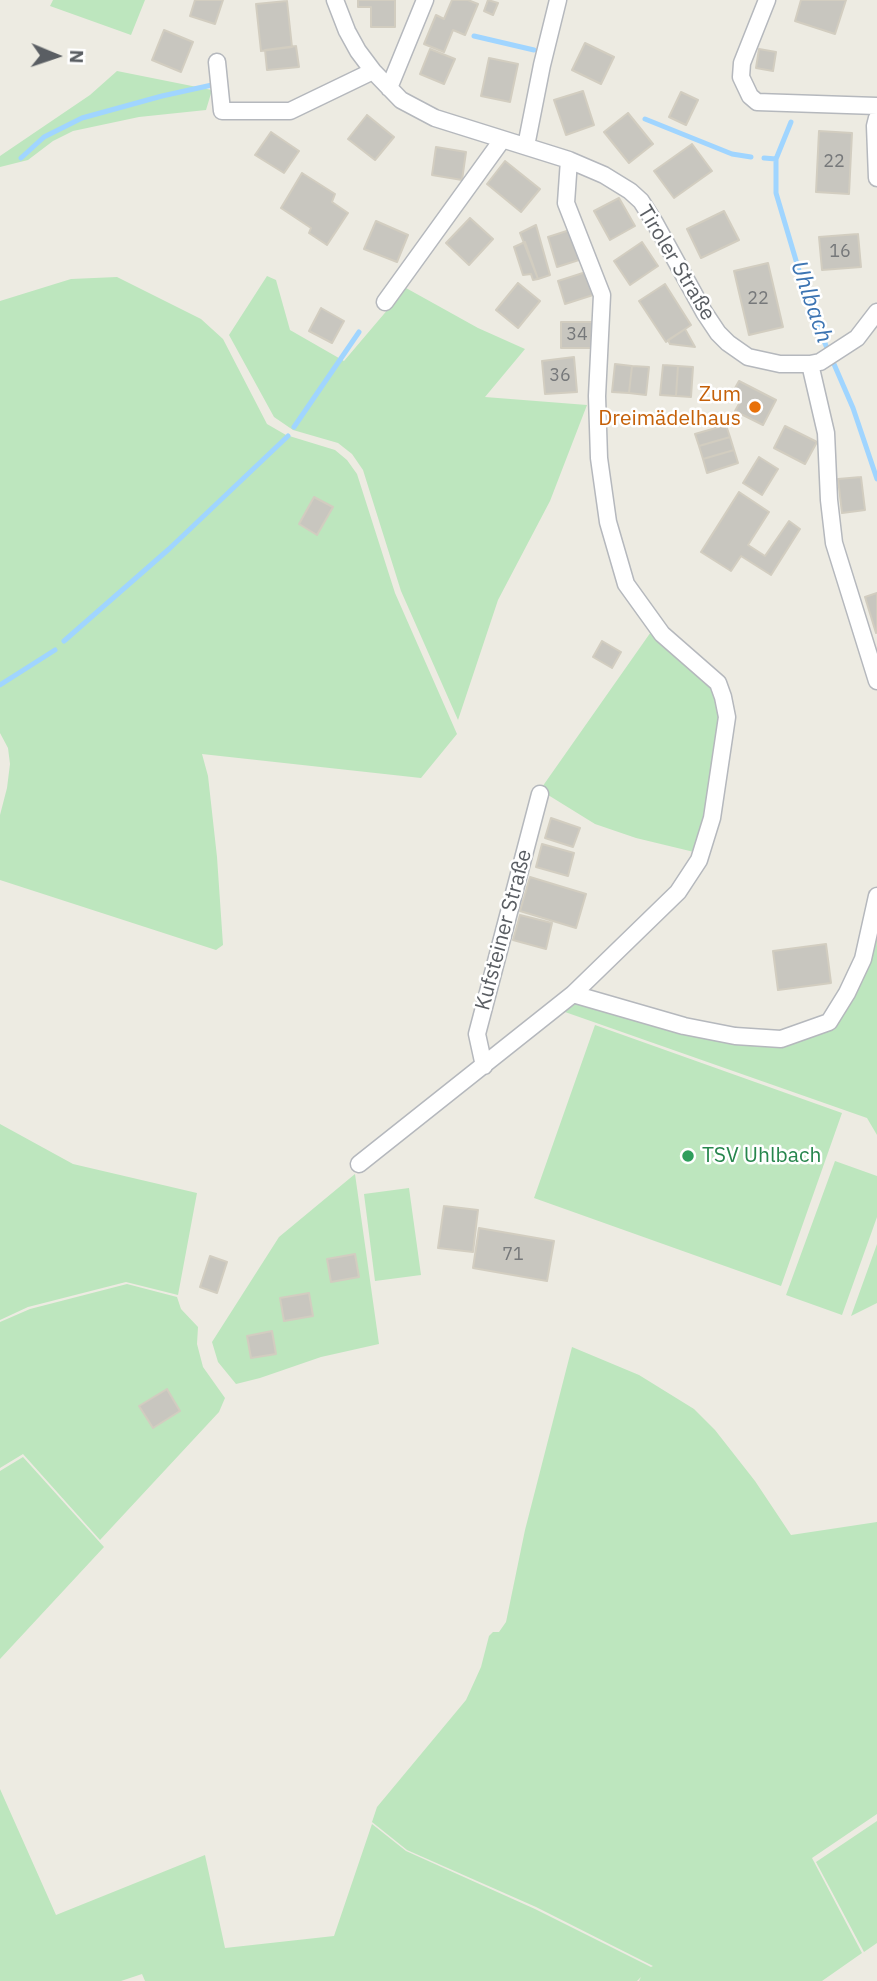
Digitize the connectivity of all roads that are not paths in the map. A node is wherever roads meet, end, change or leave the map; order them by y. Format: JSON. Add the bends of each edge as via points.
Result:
{"nodes":[{"id":1,"x":335,"y":0,"type":"edge"},
{"id":2,"x":425,"y":0,"type":"edge"},
{"id":3,"x":558,"y":0,"type":"edge"},
{"id":4,"x":767,"y":0,"type":"edge"},
{"id":5,"x":218,"y":62,"type":"dead end"},
{"id":6,"x":373,"y":71,"type":"junction"},
{"id":7,"x":389,"y":88,"type":"junction"},
{"id":8,"x":877,"y":106,"type":"edge"},
{"id":9,"x":877,"y":118,"type":"edge"},
{"id":10,"x":502,"y":140,"type":"junction"},
{"id":11,"x":526,"y":146,"type":"junction"},
{"id":12,"x":569,"y":160,"type":"junction"},
{"id":13,"x":877,"y":178,"type":"edge"},
{"id":14,"x":385,"y":302,"type":"dead end"},
{"id":15,"x":877,"y":312,"type":"edge"},
{"id":16,"x":815,"y":363,"type":"junction"},
{"id":17,"x":877,"y":681,"type":"edge"},
{"id":18,"x":540,"y":794,"type":"dead end"},
{"id":19,"x":877,"y":895,"type":"edge"},
{"id":20,"x":573,"y":994,"type":"junction"},
{"id":21,"x":484,"y":1066,"type":"junction"},
{"id":22,"x":359,"y":1164,"type":"dead end"}],
"edges":[{"from":1,"to":6,"type":"street","name":"Tiroler Straße","via":[[347,31]]},
{"from":2,"to":7,"type":"street"},
{"from":3,"to":11,"type":"street"},
{"from":4,"to":8,"type":"street","via":[[742,63],[741,77],[750,96],[757,102]]},
{"from":5,"to":6,"type":"street","via":[[222,111],[290,111]]},
{"from":6,"to":7,"type":"street","name":"Tiroler Straße"},
{"from":7,"to":10,"type":"street","name":"Tiroler Straße","via":[[435,118]]},
{"from":9,"to":13,"type":"street"},
{"from":10,"to":11,"type":"street","name":"Tiroler Straße"},
{"from":10,"to":14,"type":"street"},
{"from":11,"to":12,"type":"street","name":"Tiroler Straße"},
{"from":12,"to":16,"type":"street","name":"Tiroler Straße","via":[[617,182],[641,201],[704,312],[727,343],[764,362]]},
{"from":12,"to":20,"type":"street","via":[[566,202],[602,295],[597,396],[608,522],[626,584],[662,634],[718,683],[727,717],[712,818],[699,860],[678,892]]},
{"from":15,"to":16,"type":"street","via":[[857,338]]},
{"from":16,"to":17,"type":"street","via":[[826,433],[834,543]]},
{"from":18,"to":21,"type":"street","name":"Kufsteiner Straße","via":[[477,1034]]},
{"from":19,"to":20,"type":"street","via":[[863,959],[829,1022],[781,1039],[684,1026]]},
{"from":20,"to":21,"type":"street"},
{"from":21,"to":22,"type":"street"}]}
